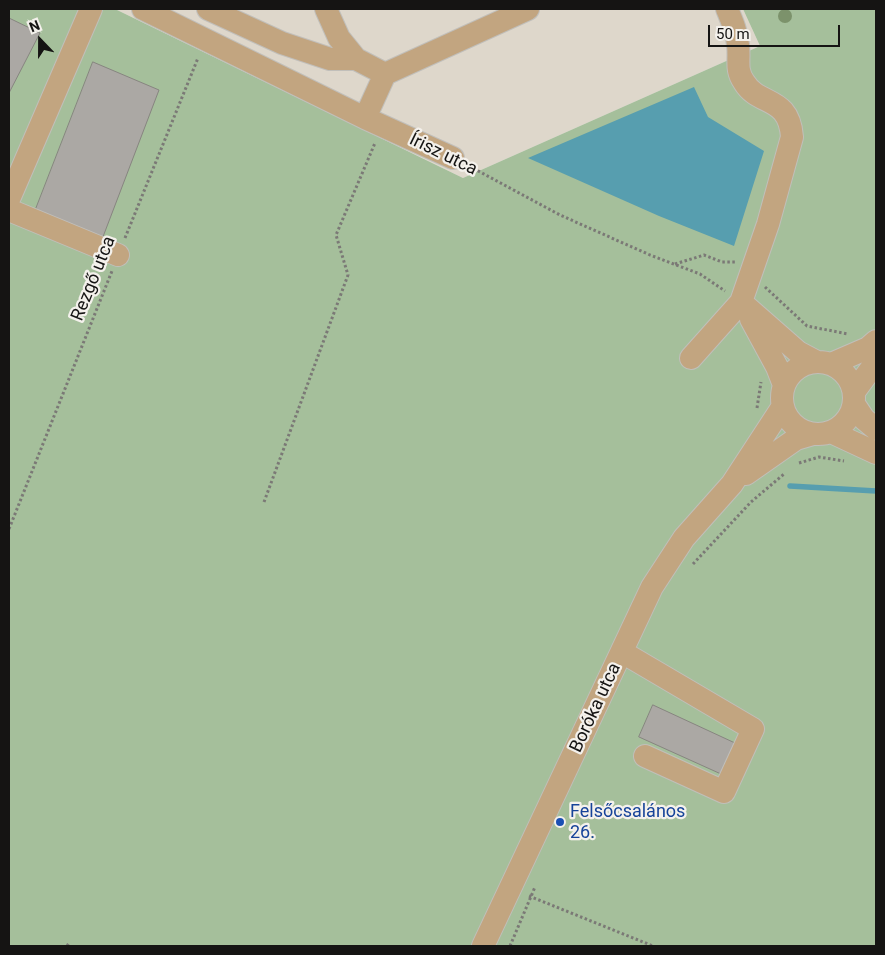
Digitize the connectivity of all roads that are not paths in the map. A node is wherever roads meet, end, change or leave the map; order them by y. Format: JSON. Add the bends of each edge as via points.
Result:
{"nodes":[{"id":1,"x":91,"y":9,"type":"edge"},
{"id":2,"x":143,"y":9,"type":"edge"},
{"id":3,"x":208,"y":9,"type":"edge"},
{"id":4,"x":326,"y":9,"type":"edge"},
{"id":5,"x":528,"y":9,"type":"edge"},
{"id":6,"x":727,"y":9,"type":"edge"},
{"id":7,"x":356,"y":59,"type":"junction"},
{"id":8,"x":385,"y":74,"type":"junction"},
{"id":9,"x":373,"y":122,"type":"junction"},
{"id":10,"x":453,"y":158,"type":"road end"},
{"id":11,"x":14,"y":170,"type":"edge"},
{"id":12,"x":9,"y":199,"type":"edge"},
{"id":13,"x":9,"y":210,"type":"edge"},
{"id":14,"x":118,"y":255,"type":"road end"},
{"id":15,"x":741,"y":302,"type":"junction"},
{"id":16,"x":874,"y":351,"type":"edge"},
{"id":17,"x":691,"y":358,"type":"dead end"},
{"id":18,"x":824,"y":363,"type":"junction"},
{"id":19,"x":783,"y":396,"type":"junction"},
{"id":20,"x":854,"y":398,"type":"junction"},
{"id":21,"x":876,"y":429,"type":"edge"},
{"id":22,"x":822,"y":433,"type":"junction"},
{"id":23,"x":778,"y":451,"type":"junction"},
{"id":24,"x":873,"y":452,"type":"edge"},
{"id":25,"x":622,"y":652,"type":"junction"},
{"id":26,"x":645,"y":756,"type":"dead end"},
{"id":27,"x":483,"y":946,"type":"edge"}],
"edges":[{"from":1,"to":11,"type":"street"},
{"from":2,"to":9,"type":"street","name":"Írisz utca"},
{"from":3,"to":7,"type":"street","via":[[282,43],[330,59]]},
{"from":4,"to":7,"type":"street","via":[[339,38]]},
{"from":5,"to":8,"type":"street"},
{"from":6,"to":15,"type":"street","via":[[736,31],[737,66],[744,84],[778,106],[791,127],[790,147]]},
{"from":7,"to":8,"type":"street"},
{"from":8,"to":9,"type":"street"},
{"from":9,"to":10,"type":"street","name":"Írisz utca"},
{"from":11,"to":12,"type":"street"},
{"from":13,"to":14,"type":"street"},
{"from":15,"to":17,"type":"street"},
{"from":15,"to":18,"type":"street","via":[[798,352]]},
{"from":15,"to":19,"type":"street","via":[[774,360]]},
{"from":16,"to":18,"type":"street"},
{"from":16,"to":20,"type":"street"},
{"from":18,"to":19,"type":"street","via":[[805,364],[795,371]]},
{"from":18,"to":20,"type":"street","via":[[846,375]]},
{"from":19,"to":22,"type":"street","via":[[794,425]]},
{"from":19,"to":23,"type":"street","name":"Boróka utca"},
{"from":20,"to":21,"type":"street","via":[[864,419]]},
{"from":20,"to":22,"type":"street","via":[[846,421]]},
{"from":22,"to":23,"type":"street","name":"Boróka utca","via":[[796,439]]},
{"from":22,"to":24,"type":"street"},
{"from":23,"to":25,"type":"street","name":"Boróka utca","via":[[732,484],[690,530],[652,587]]},
{"from":25,"to":26,"type":"street","via":[[753,729],[724,792]]},
{"from":25,"to":27,"type":"street","name":"Boróka utca"}]}
